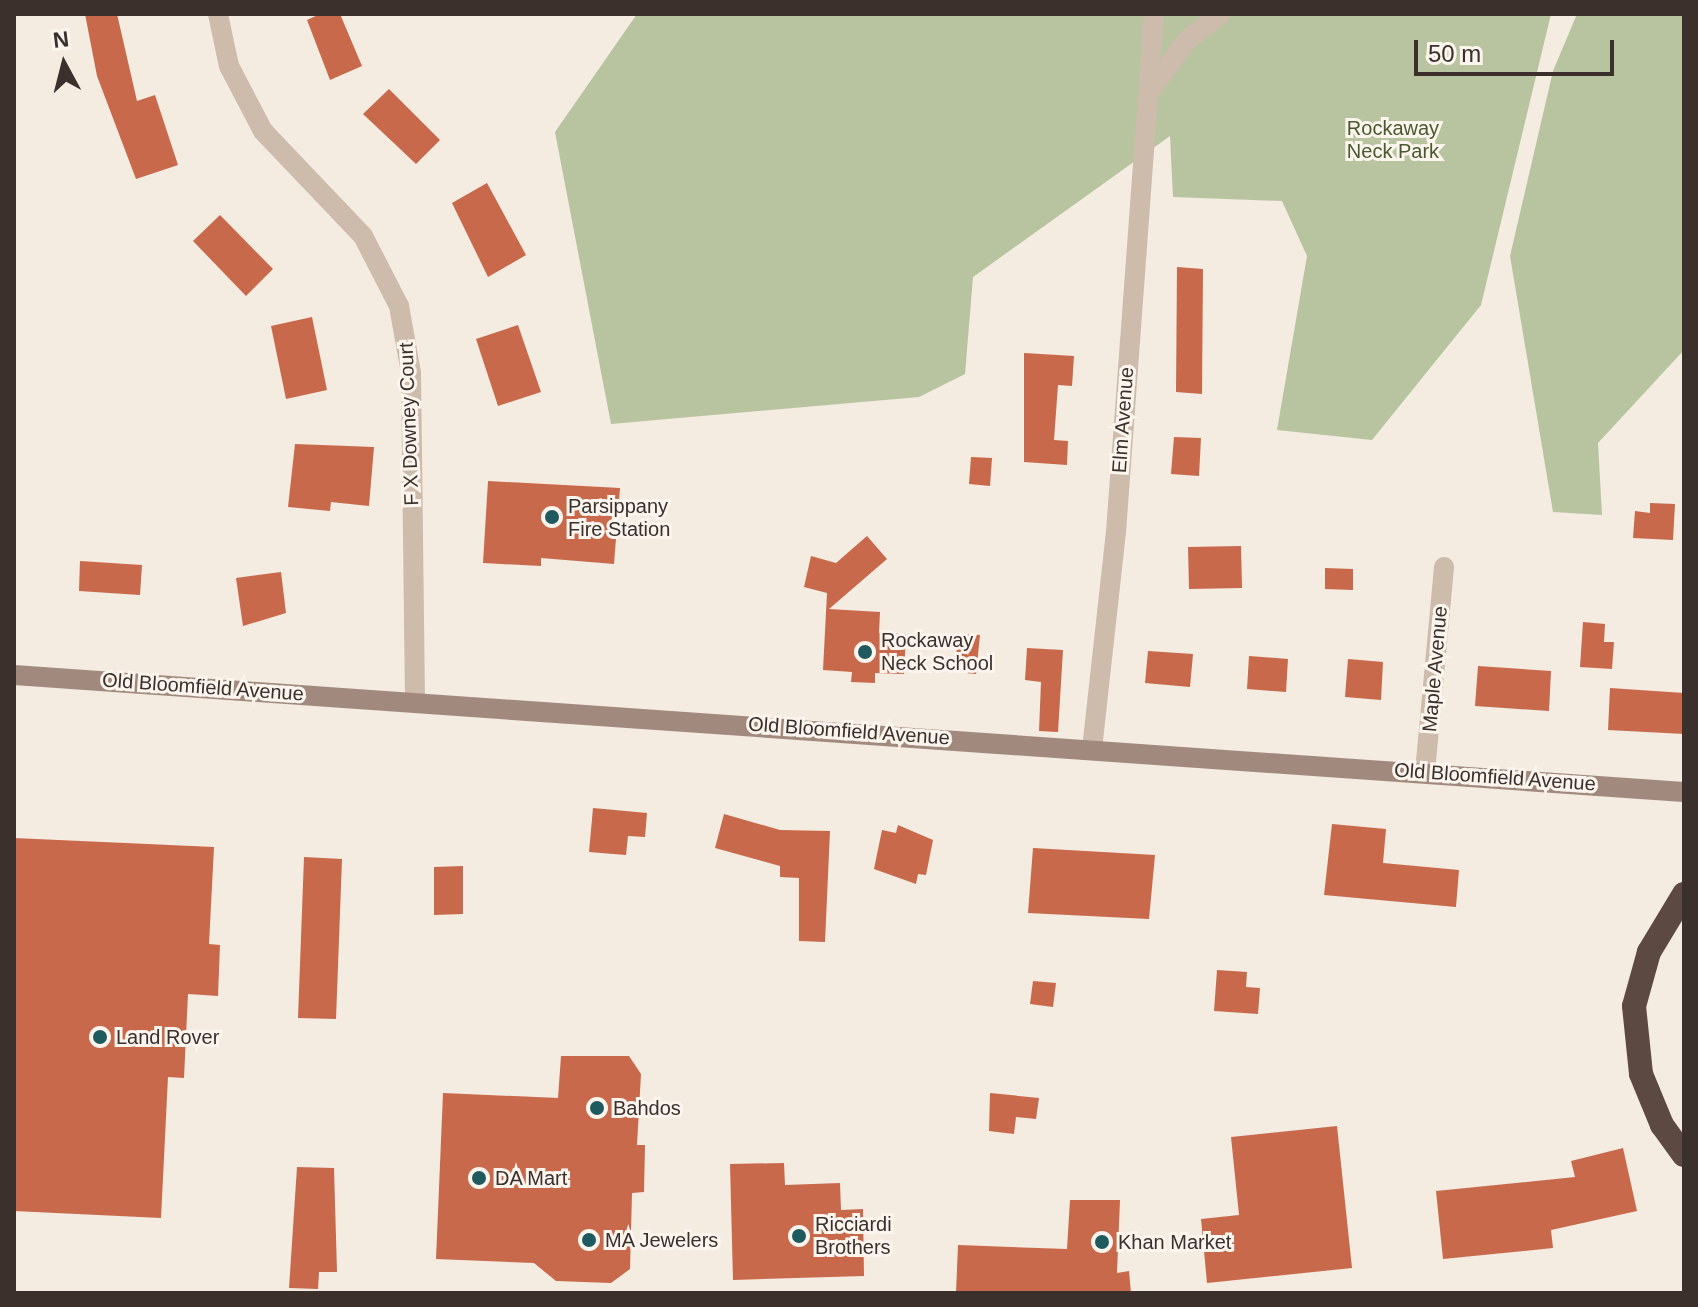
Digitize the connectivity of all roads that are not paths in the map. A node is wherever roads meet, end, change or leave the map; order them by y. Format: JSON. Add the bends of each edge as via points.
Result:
{"nodes":[{"id":1,"x":218,"y":14,"type":"edge"},
{"id":2,"x":1154,"y":14,"type":"edge"},
{"id":3,"x":1221,"y":14,"type":"edge"},
{"id":4,"x":1150,"y":91,"type":"junction"},
{"id":5,"x":1444,"y":567,"type":"dead end"},
{"id":6,"x":14,"y":675,"type":"edge"},
{"id":7,"x":415,"y":701,"type":"junction"},
{"id":8,"x":1092,"y":749,"type":"junction"},
{"id":9,"x":1425,"y":772,"type":"junction"},
{"id":10,"x":1684,"y":792,"type":"edge"},
{"id":11,"x":1684,"y":894,"type":"edge"},
{"id":12,"x":1684,"y":1155,"type":"edge"}],
"edges":[{"from":1,"to":7,"type":"street","name":"F X Downey Court","via":[[229,66],[249,108],[290,162],[363,236],[399,306],[411,373]]},
{"from":2,"to":4,"type":"street","name":"Elm Avenue"},
{"from":3,"to":4,"type":"street","via":[[1187,40]]},
{"from":4,"to":8,"type":"street","name":"Elm Avenue"},
{"from":5,"to":9,"type":"street","name":"Maple Avenue"},
{"from":6,"to":7,"type":"street","name":"Old Bloomfield Avenue"},
{"from":7,"to":8,"type":"street","name":"Old Bloomfield Avenue"},
{"from":8,"to":9,"type":"street","name":"Old Bloomfield Avenue"},
{"from":9,"to":10,"type":"street","name":"Old Bloomfield Avenue"},
{"from":11,"to":12,"type":"highway","via":[[1649,952],[1634,1029],[1641,1074],[1662,1125]]}]}
